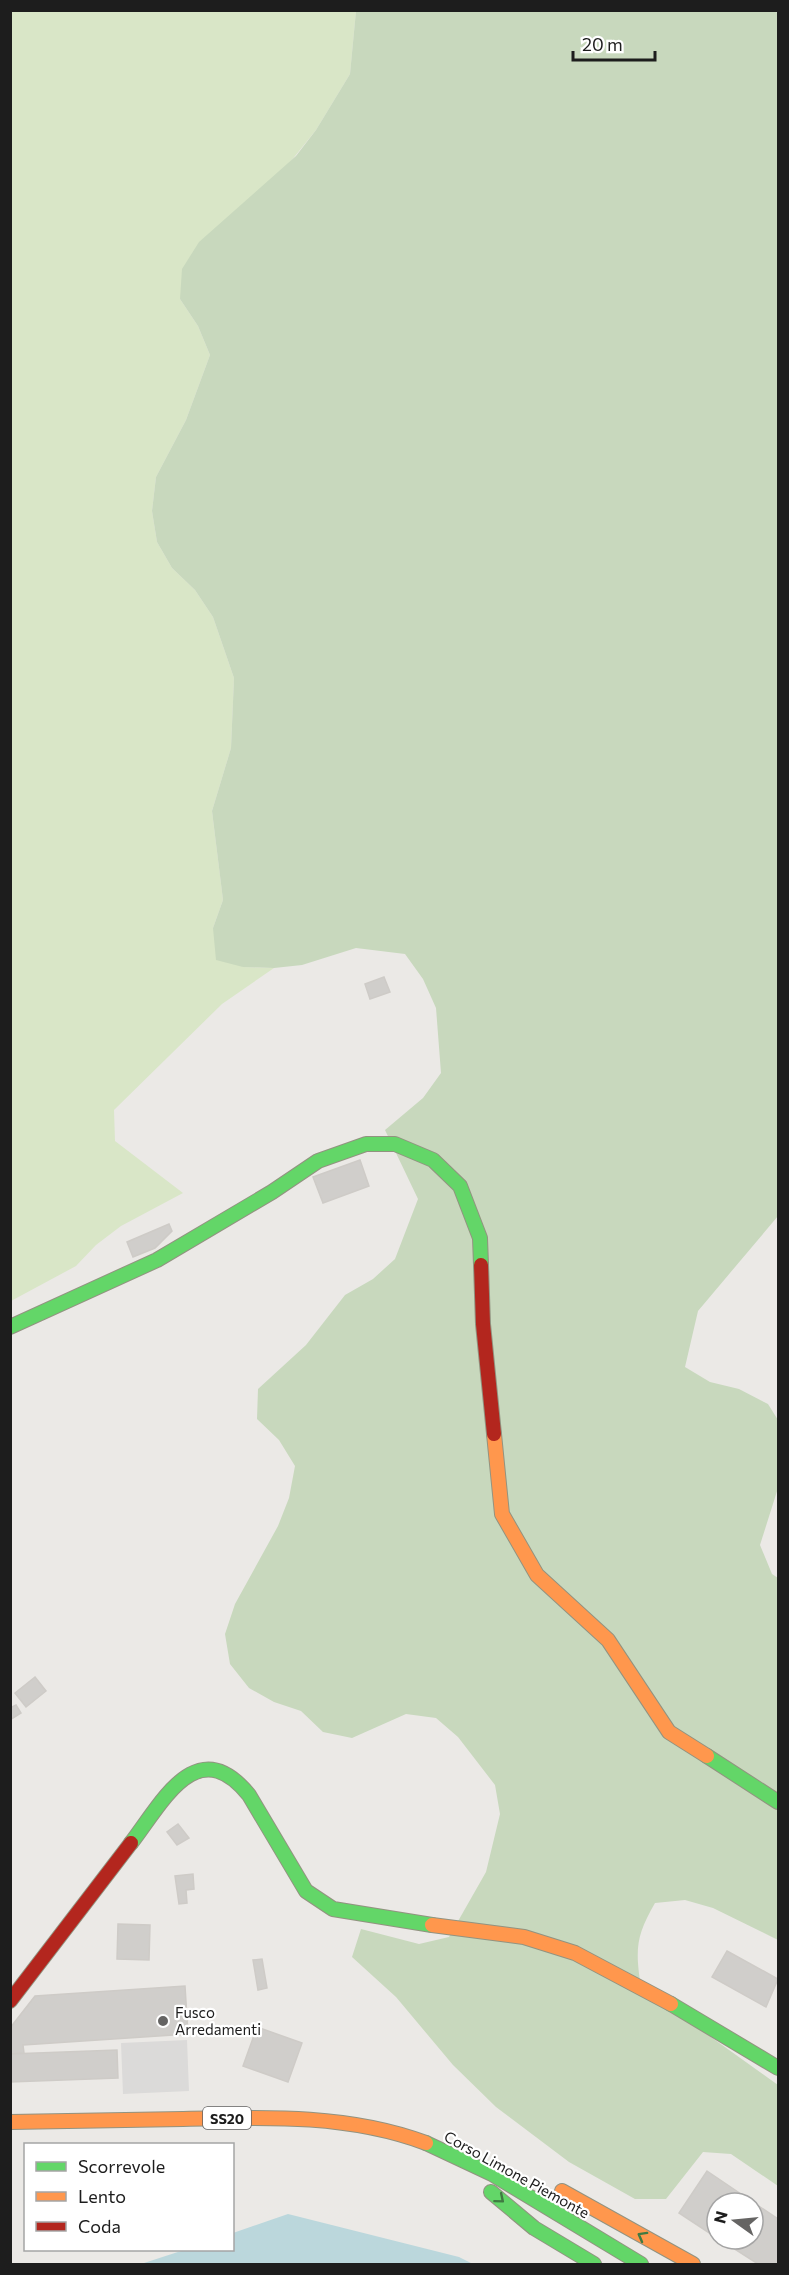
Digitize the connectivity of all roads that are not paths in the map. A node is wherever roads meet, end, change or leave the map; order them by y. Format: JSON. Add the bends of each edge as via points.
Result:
{"nodes":[{"id":1,"x":10,"y":1327,"type":"edge"},
{"id":2,"x":778,"y":1802,"type":"edge"},
{"id":3,"x":10,"y":2001,"type":"edge"},
{"id":4,"x":778,"y":2068,"type":"edge"},
{"id":5,"x":10,"y":2122,"type":"edge"},
{"id":6,"x":439,"y":2148,"type":"junction"},
{"id":7,"x":496,"y":2160,"type":"dead end"},
{"id":8,"x":551,"y":2185,"type":"dead end"},
{"id":9,"x":594,"y":2265,"type":"edge"},
{"id":10,"x":641,"y":2265,"type":"edge"},
{"id":11,"x":693,"y":2265,"type":"edge"}],
"edges":[{"from":1,"to":2,"type":"main road","via":[[157,1260],[318,1161],[366,1144],[395,1144],[434,1160],[460,1186],[480,1238],[483,1324],[502,1514],[537,1575],[608,1640],[669,1732]]},
{"from":3,"to":4,"type":"main road","via":[[180,1779],[194,1771],[212,1771],[229,1774],[251,1799],[306,1891],[320,1902],[353,1914],[524,1937],[575,1953],[679,2008]]},
{"from":5,"to":6,"type":"main road","name":"Corso Limone Piemonte","number":"SS20","via":[[323,2120],[391,2132]]},
{"from":6,"to":7,"type":"main road"},
{"from":6,"to":9,"type":"main road","one_way":true,"via":[[534,2228]]},
{"from":6,"to":10,"type":"main road","name":"Corso Limone Piemonte","number":"SS20","via":[[528,2195]]},
{"from":11,"to":8,"type":"main road","one_way":true}]}
